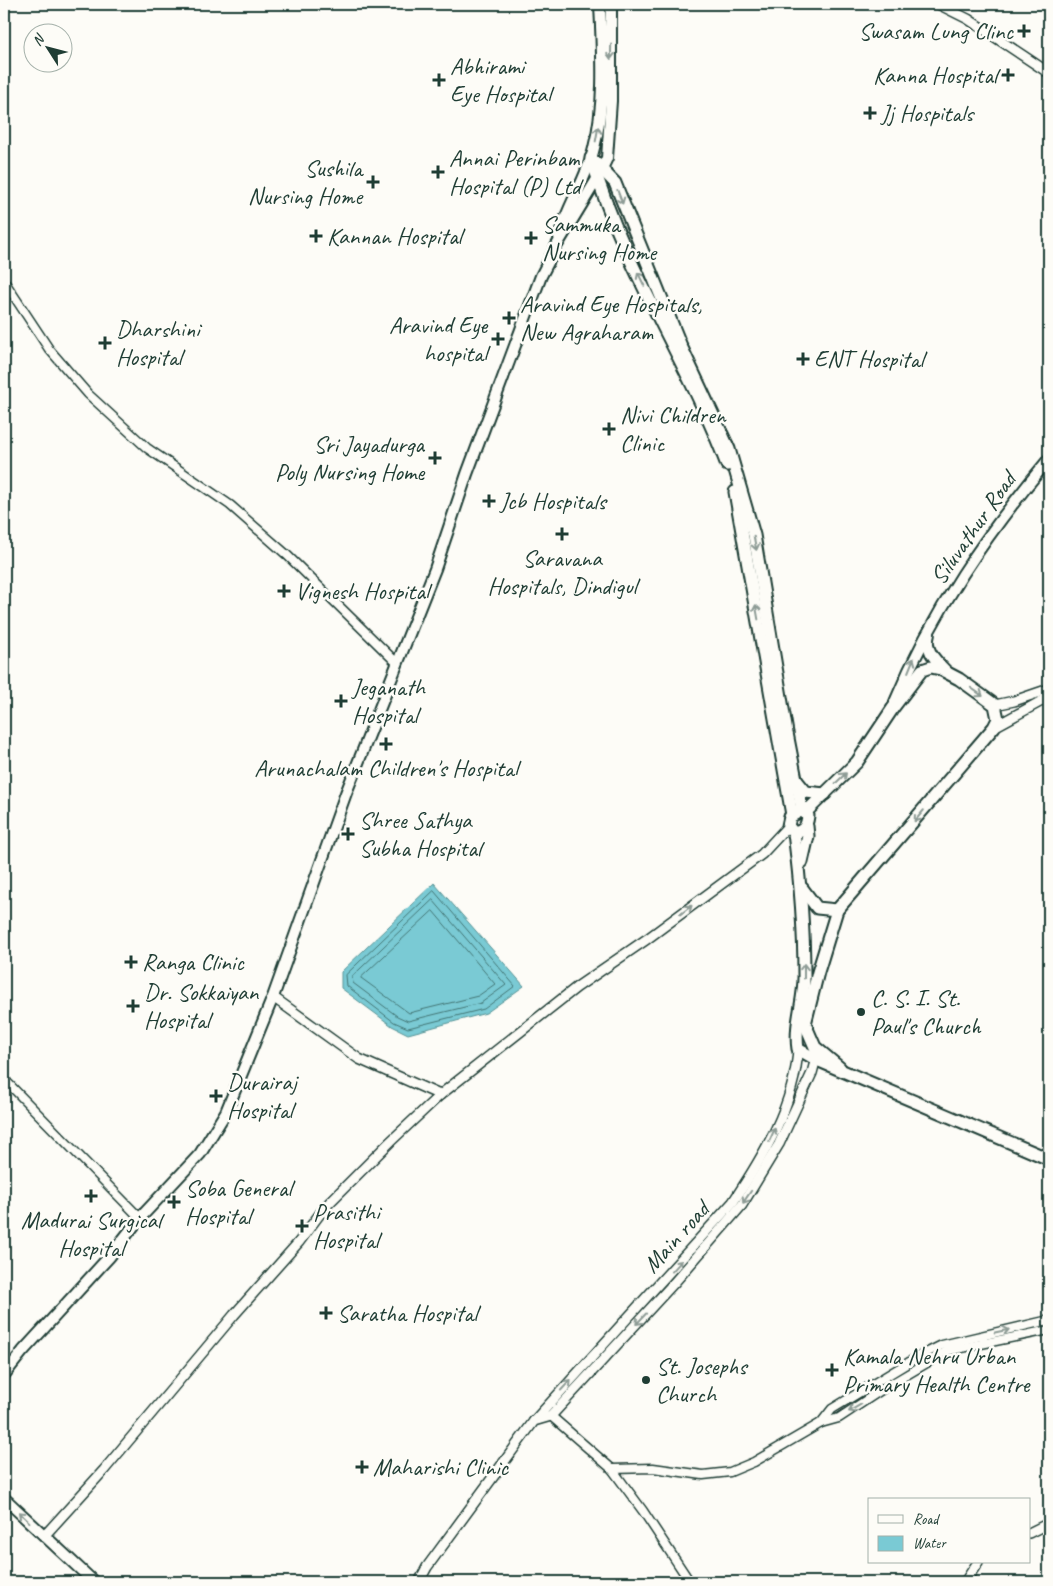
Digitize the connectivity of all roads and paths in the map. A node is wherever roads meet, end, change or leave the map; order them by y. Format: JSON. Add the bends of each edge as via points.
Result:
{"nodes":[{"id":1,"x":600,"y":4,"type":"edge"},
{"id":2,"x":610,"y":4,"type":"edge"},
{"id":3,"x":938,"y":4,"type":"edge"},
{"id":4,"x":1049,"y":73,"type":"edge"},
{"id":5,"x":591,"y":158,"type":"junction"},
{"id":6,"x":600,"y":174,"type":"junction"},
{"id":7,"x":557,"y":245,"type":"junction"},
{"id":8,"x":4,"y":281,"type":"edge"},
{"id":9,"x":1049,"y":459,"type":"edge"},
{"id":10,"x":932,"y":623,"type":"junction"},
{"id":11,"x":397,"y":663,"type":"junction"},
{"id":12,"x":951,"y":675,"type":"junction"},
{"id":13,"x":1049,"y":688,"type":"edge"},
{"id":14,"x":1049,"y":697,"type":"edge"},
{"id":15,"x":995,"y":705,"type":"junction"},
{"id":16,"x":893,"y":708,"type":"junction"},
{"id":17,"x":994,"y":727,"type":"junction"},
{"id":18,"x":796,"y":779,"type":"junction"},
{"id":19,"x":825,"y":794,"type":"junction"},
{"id":20,"x":797,"y":819,"type":"junction"},
{"id":21,"x":800,"y":881,"type":"junction"},
{"id":22,"x":837,"y":910,"type":"junction"},
{"id":23,"x":273,"y":997,"type":"junction"},
{"id":24,"x":815,"y":1047,"type":"junction"},
{"id":25,"x":798,"y":1049,"type":"junction"},
{"id":26,"x":817,"y":1060,"type":"junction"},
{"id":27,"x":840,"y":1068,"type":"junction"},
{"id":28,"x":4,"y":1079,"type":"edge"},
{"id":29,"x":440,"y":1095,"type":"junction"},
{"id":30,"x":1049,"y":1159,"type":"edge"},
{"id":31,"x":140,"y":1218,"type":"junction"},
{"id":32,"x":1049,"y":1320,"type":"edge"},
{"id":33,"x":1049,"y":1330,"type":"edge"},
{"id":34,"x":4,"y":1374,"type":"edge"},
{"id":35,"x":551,"y":1416,"type":"junction"},
{"id":36,"x":534,"y":1422,"type":"junction"},
{"id":37,"x":822,"y":1423,"type":"junction"},
{"id":38,"x":612,"y":1469,"type":"junction"},
{"id":39,"x":4,"y":1498,"type":"edge"},
{"id":40,"x":1049,"y":1523,"type":"edge"},
{"id":41,"x":1030,"y":1532,"type":"edge"},
{"id":42,"x":45,"y":1536,"type":"junction"},
{"id":43,"x":977,"y":1564,"type":"edge"},
{"id":44,"x":94,"y":1582,"type":"edge"},
{"id":45,"x":420,"y":1582,"type":"edge"},
{"id":46,"x":690,"y":1582,"type":"edge"},
{"id":47,"x":965,"y":1582,"type":"edge"}],
"edges":[{"from":5,"to":1,"type":"main road","one_way":true,"via":[[601,105]]},
{"from":2,"to":6,"type":"main road","one_way":true,"via":[[607,158]]},
{"from":3,"to":4,"type":"main road","via":[[968,18]]},
{"from":5,"to":6,"type":"highway"},
{"from":5,"to":7,"type":"main road","via":[[564,217]]},
{"from":6,"to":7,"type":"main road"},
{"from":6,"to":18,"type":"highway","one_way":true,"via":[[614,183],[681,346],[729,449],[754,535]]},
{"from":20,"to":6,"type":"highway","one_way":true,"via":[[738,500],[731,477],[628,251]]},
{"from":7,"to":11,"type":"main road","via":[[541,276],[467,474],[436,569]]},
{"from":8,"to":11,"type":"street","via":[[49,349],[88,394],[147,448],[230,506],[287,555]]},
{"from":9,"to":10,"type":"main road","name":"Siluvathur Road","via":[[975,556]]},
{"from":10,"to":12,"type":"main road","name":"Siluvathur Road","via":[[928,650]]},
{"from":16,"to":10,"type":"main road","name":"Siluvathur Road","one_way":true,"via":[[915,654]]},
{"from":11,"to":23,"type":"main road","via":[[346,793]]},
{"from":12,"to":15,"type":"highway","one_way":true},
{"from":12,"to":16,"type":"highway","via":[[931,667],[922,670]]},
{"from":13,"to":15,"type":"main road"},
{"from":14,"to":17,"type":"main road"},
{"from":15,"to":17,"type":"highway","via":[[998,719]]},
{"from":19,"to":16,"type":"highway","one_way":true,"via":[[857,762]]},
{"from":17,"to":22,"type":"highway","one_way":true},
{"from":18,"to":19,"type":"highway","via":[[806,792]]},
{"from":18,"to":20,"type":"highway"},
{"from":19,"to":20,"type":"highway"},
{"from":20,"to":21,"type":"highway"},
{"from":20,"to":21,"type":"highway","via":[[808,816]]},
{"from":29,"to":20,"type":"main road","one_way":true,"via":[[577,987],[762,854]]},
{"from":21,"to":22,"type":"highway","via":[[816,908]]},
{"from":25,"to":21,"type":"highway","one_way":true,"via":[[797,1021],[804,976]]},
{"from":22,"to":24,"type":"highway","via":[[805,1024]]},
{"from":23,"to":29,"type":"main road","via":[[359,1059]]},
{"from":23,"to":31,"type":"main road","via":[[215,1132],[200,1154]]},
{"from":24,"to":26,"type":"main road"},
{"from":24,"to":27,"type":"highway"},
{"from":25,"to":26,"type":"highway"},
{"from":36,"to":25,"type":"main road","name":"Main road","one_way":true,"via":[[733,1202],[754,1171],[791,1093]]},
{"from":26,"to":27,"type":"highway"},
{"from":26,"to":35,"type":"main road","name":"Main road","one_way":true,"via":[[779,1144],[742,1205]]},
{"from":27,"to":30,"type":"highway"},
{"from":28,"to":31,"type":"street"},
{"from":29,"to":42,"type":"main road","via":[[325,1207],[299,1242]]},
{"from":31,"to":34,"type":"main road"},
{"from":37,"to":32,"type":"street","one_way":true,"via":[[832,1409],[942,1345]]},
{"from":33,"to":37,"type":"street","one_way":true,"via":[[947,1351],[839,1418]]},
{"from":35,"to":36,"type":"main road"},
{"from":35,"to":38,"type":"street"},
{"from":36,"to":45,"type":"main road","name":"Main road","via":[[427,1567]]},
{"from":37,"to":38,"type":"street","via":[[730,1472],[703,1475],[653,1468]]},
{"from":38,"to":46,"type":"street"},
{"from":42,"to":39,"type":"main road","one_way":true},
{"from":40,"to":41,"type":"main road"},
{"from":42,"to":44,"type":"main road"},
{"from":43,"to":47,"type":"main road"}]}
